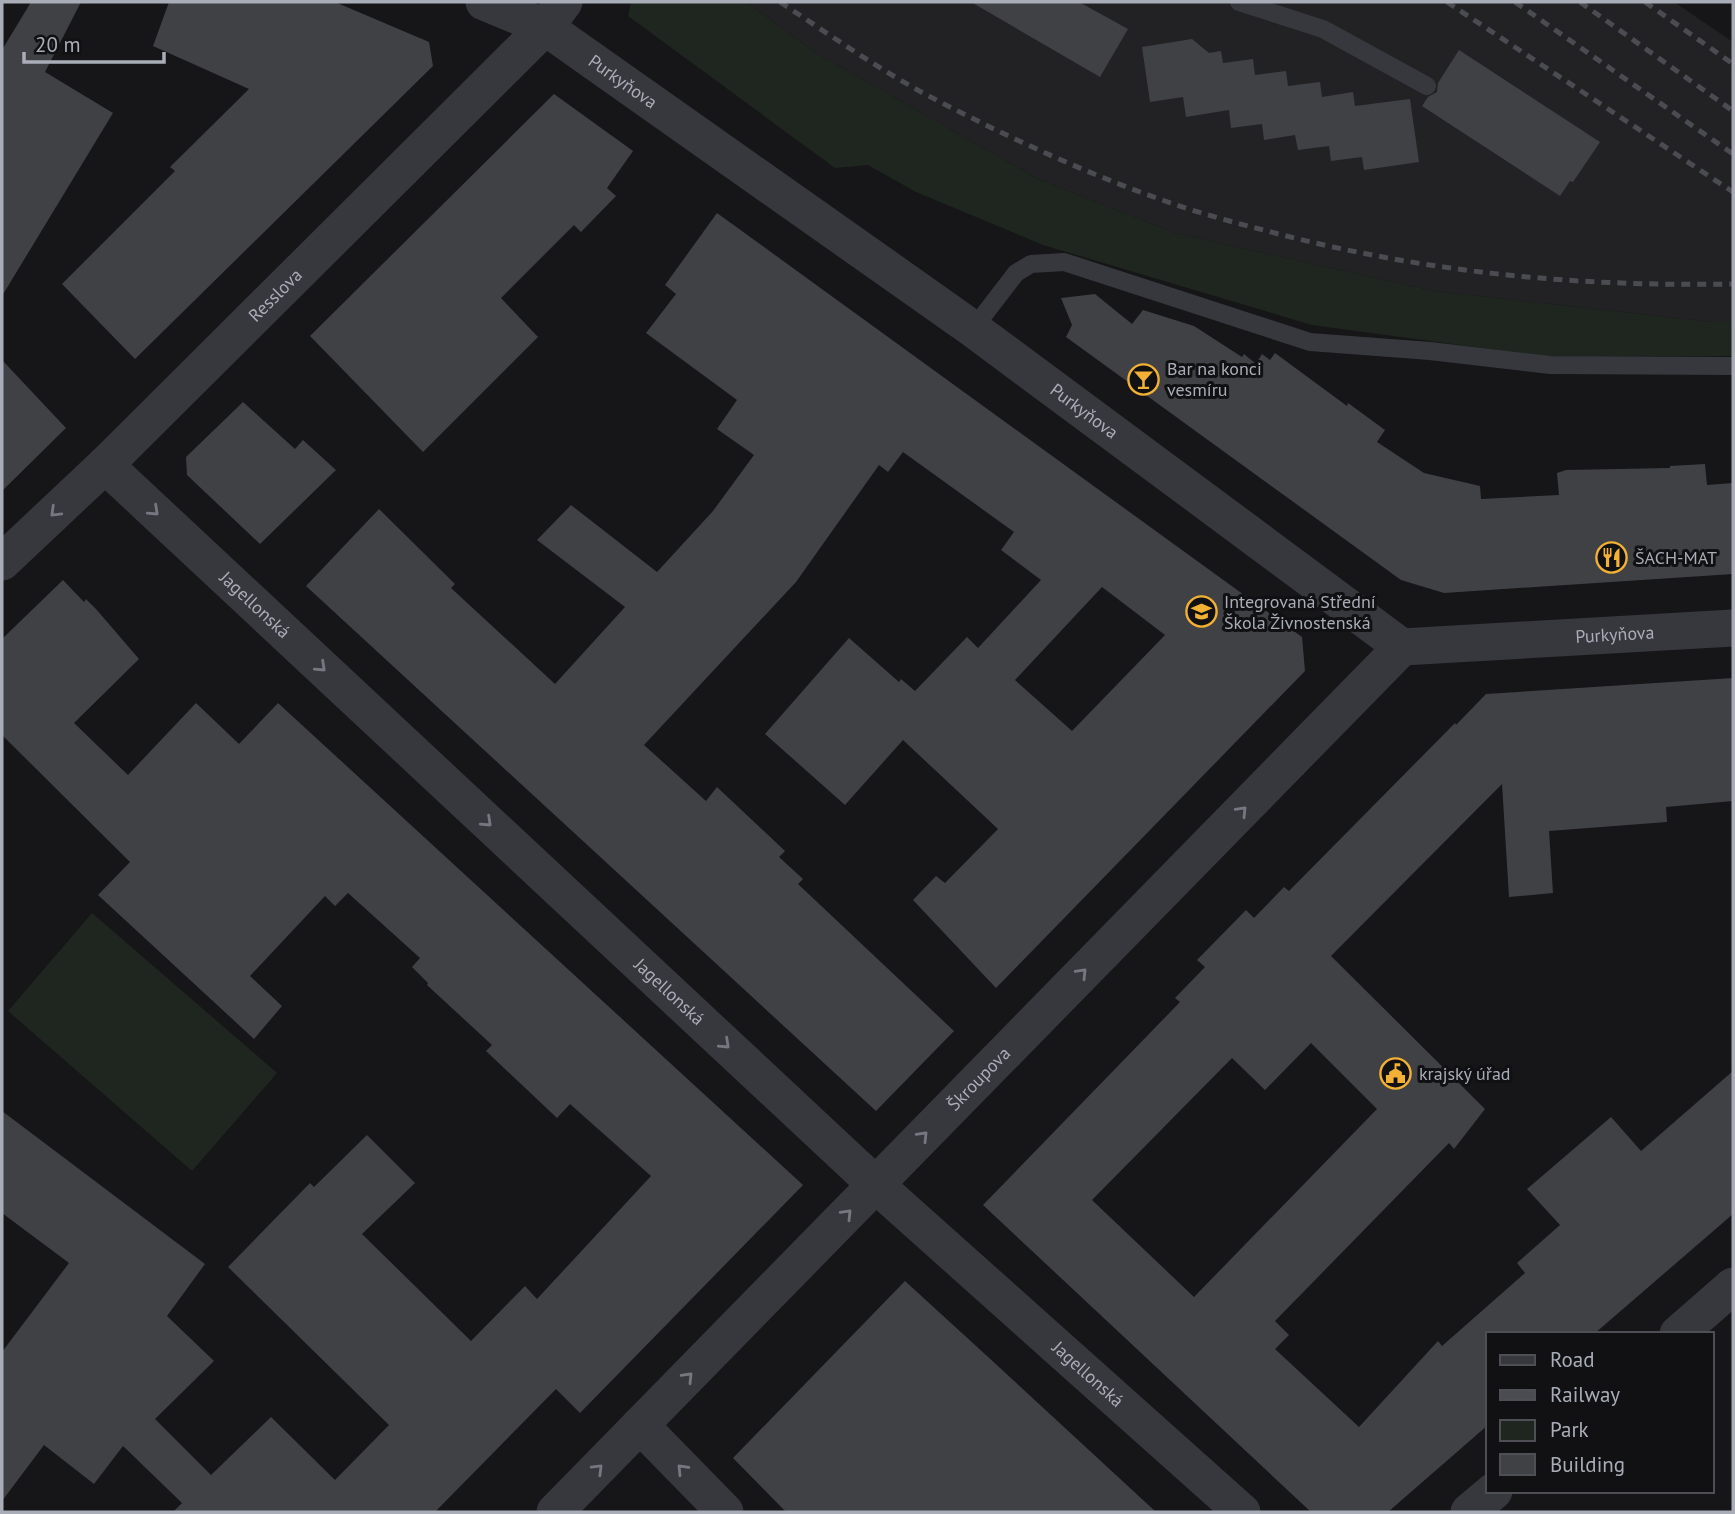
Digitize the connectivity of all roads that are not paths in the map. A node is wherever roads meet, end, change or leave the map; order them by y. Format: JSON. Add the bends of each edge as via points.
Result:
{"nodes":[{"id":1,"x":484,"y":2,"type":"edge"},
{"id":2,"x":1240,"y":2,"type":"edge"},
{"id":3,"x":555,"y":15,"type":"edge"},
{"id":4,"x":1427,"y":86,"type":"dead end"},
{"id":5,"x":973,"y":329,"type":"junction"},
{"id":6,"x":1733,"y":366,"type":"edge"},
{"id":7,"x":105,"y":464,"type":"junction"},
{"id":8,"x":2,"y":562,"type":"edge"},
{"id":9,"x":1733,"y":628,"type":"edge"},
{"id":10,"x":1402,"y":647,"type":"junction"},
{"id":11,"x":876,"y":1185,"type":"junction"},
{"id":12,"x":1733,"y":1286,"type":"edge"},
{"id":13,"x":1680,"y":1332,"type":"edge"},
{"id":14,"x":640,"y":1425,"type":"junction"},
{"id":15,"x":1492,"y":1493,"type":"edge"},
{"id":16,"x":555,"y":1512,"type":"edge"},
{"id":17,"x":724,"y":1512,"type":"edge"},
{"id":18,"x":1242,"y":1512,"type":"edge"},
{"id":19,"x":1469,"y":1512,"type":"edge"}],
"edges":[{"from":1,"to":3,"type":"street","name":"Purkyňova"},
{"from":2,"to":4,"type":"lane","via":[[1323,29]]},
{"from":3,"to":5,"type":"street","name":"Purkyňova"},
{"from":3,"to":7,"type":"street","name":"Resslova"},
{"from":5,"to":6,"type":"lane","via":[[1016,273],[1031,264],[1064,261],[1310,342],[1550,365]]},
{"from":5,"to":10,"type":"street","name":"Purkyňova"},
{"from":7,"to":8,"type":"street","name":"Resslova","one_way":true},
{"from":7,"to":11,"type":"street","name":"Jagellonská","one_way":true},
{"from":9,"to":10,"type":"street","name":"Purkyňova"},
{"from":11,"to":10,"type":"street","name":"Škroupova","one_way":true},
{"from":14,"to":11,"type":"street","name":"Škroupova","one_way":true},
{"from":11,"to":18,"type":"street","name":"Jagellonská"},
{"from":12,"to":13,"type":"street"},
{"from":16,"to":14,"type":"street","name":"Škroupova","one_way":true},
{"from":17,"to":14,"type":"street","one_way":true},
{"from":15,"to":19,"type":"street"}]}
